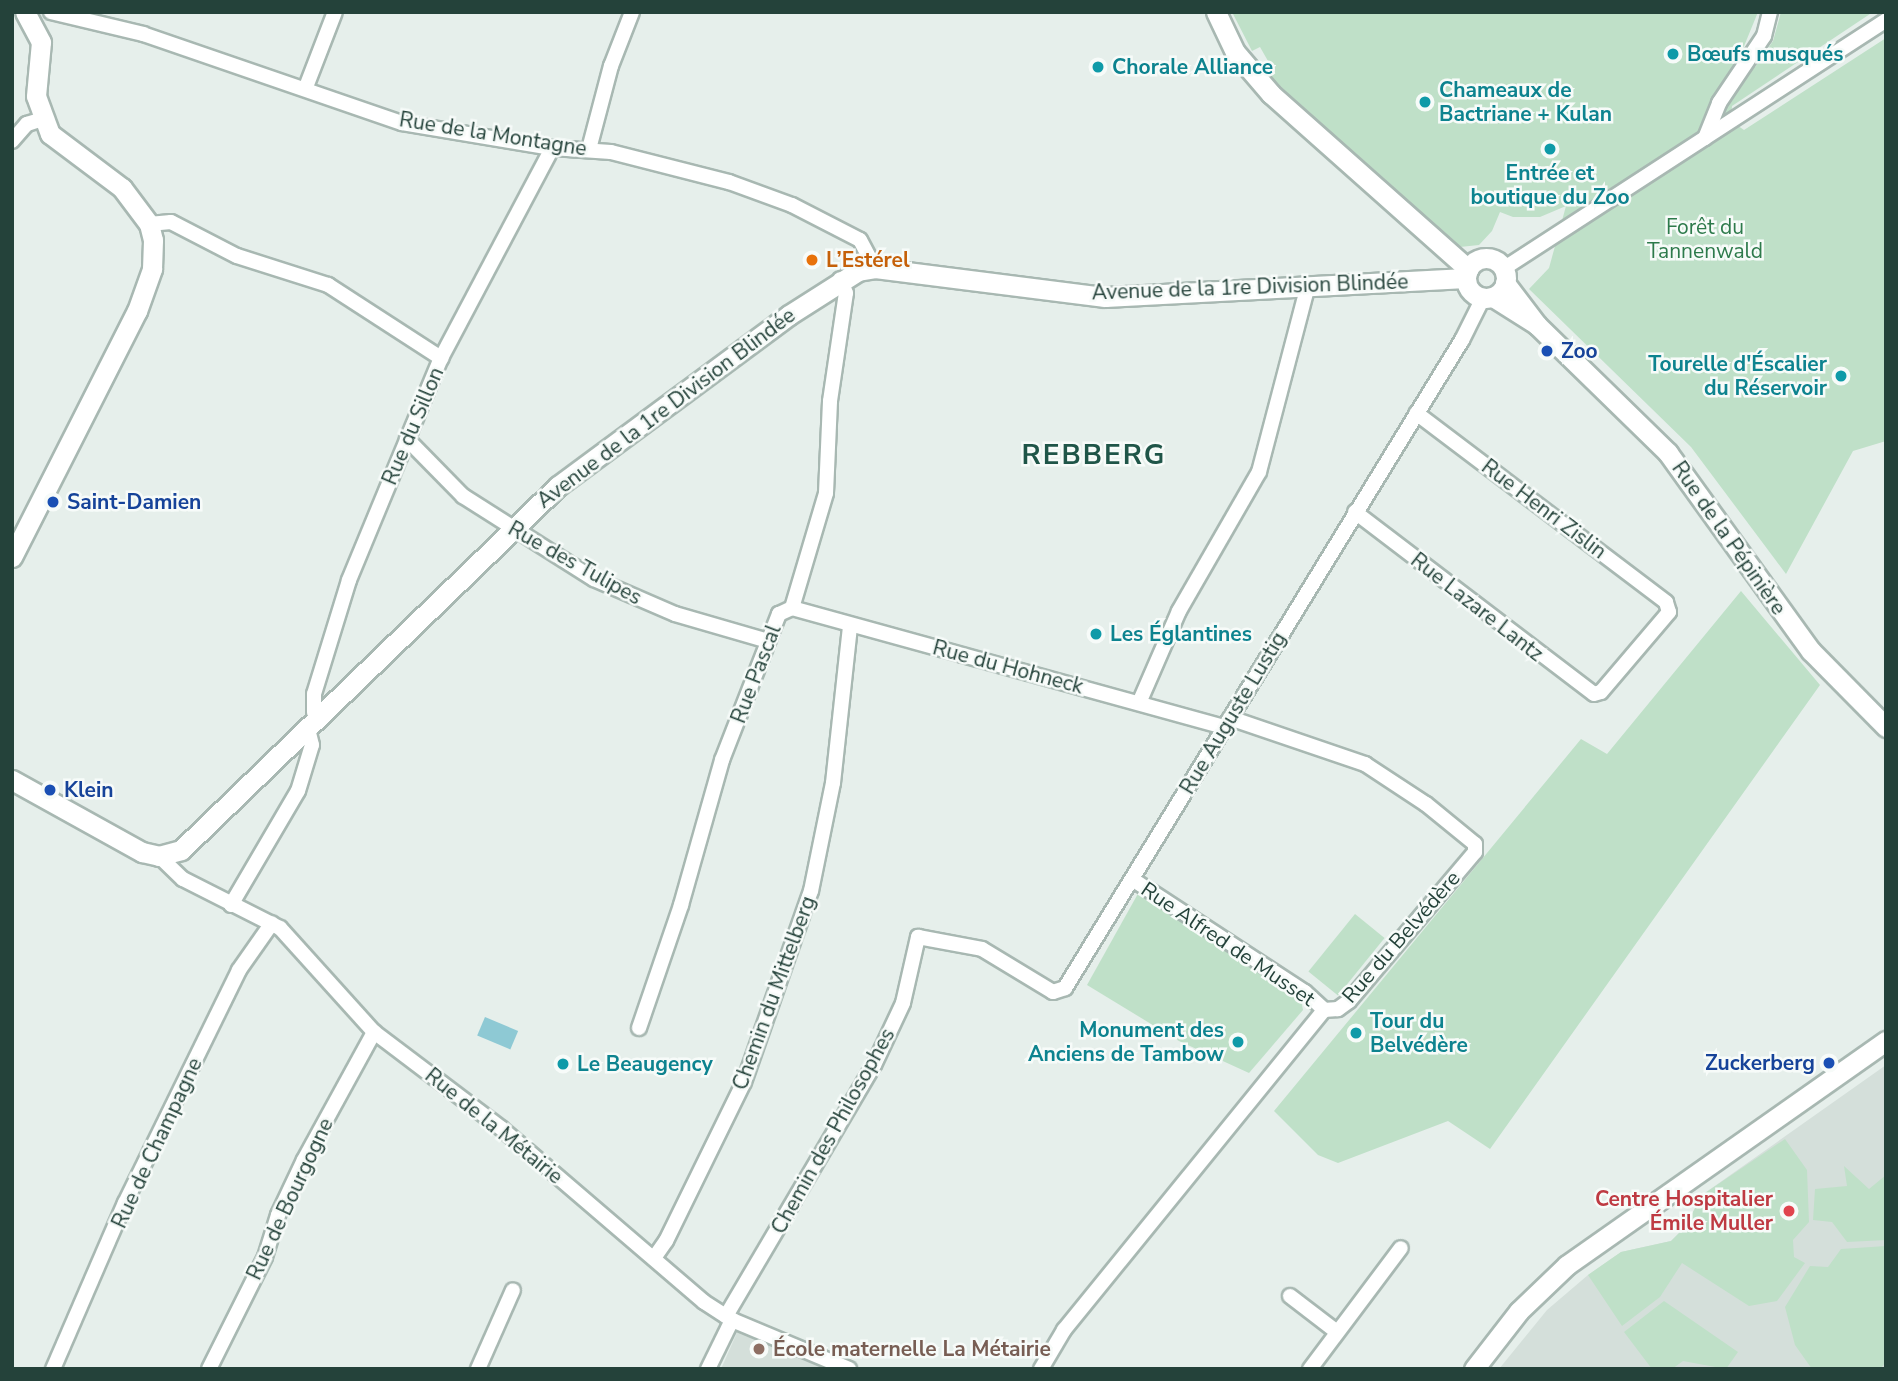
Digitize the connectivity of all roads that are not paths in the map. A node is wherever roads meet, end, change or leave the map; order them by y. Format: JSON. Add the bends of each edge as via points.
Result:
{"nodes":[{"id":1,"x":51,"y":12,"type":"edge"},
{"id":2,"x":335,"y":12,"type":"edge"},
{"id":3,"x":632,"y":12,"type":"edge"},
{"id":4,"x":1216,"y":12,"type":"edge"},
{"id":5,"x":1770,"y":12,"type":"edge"},
{"id":6,"x":30,"y":13,"type":"edge"},
{"id":7,"x":1886,"y":20,"type":"edge"},
{"id":8,"x":306,"y":87,"type":"junction"},
{"id":9,"x":42,"y":118,"type":"junction"},
{"id":10,"x":1705,"y":138,"type":"junction"},
{"id":11,"x":12,"y":141,"type":"edge"},
{"id":12,"x":552,"y":148,"type":"junction"},
{"id":13,"x":589,"y":149,"type":"junction"},
{"id":14,"x":149,"y":223,"type":"junction"},
{"id":15,"x":875,"y":268,"type":"junction"},
{"id":16,"x":1467,"y":274,"type":"junction"},
{"id":17,"x":840,"y":279,"type":"junction"},
{"id":18,"x":1308,"y":285,"type":"junction"},
{"id":19,"x":1496,"y":287,"type":"junction"},
{"id":20,"x":441,"y":358,"type":"junction"},
{"id":21,"x":1416,"y":413,"type":"junction"},
{"id":22,"x":407,"y":439,"type":"junction"},
{"id":23,"x":1355,"y":512,"type":"junction"},
{"id":24,"x":514,"y":527,"type":"junction"},
{"id":25,"x":12,"y":558,"type":"edge"},
{"id":26,"x":792,"y":608,"type":"junction"},
{"id":27,"x":850,"y":627,"type":"junction"},
{"id":28,"x":768,"y":641,"type":"junction"},
{"id":29,"x":1601,"y":692,"type":"joint"},
{"id":30,"x":1139,"y":703,"type":"junction"},
{"id":31,"x":1227,"y":722,"type":"junction"},
{"id":32,"x":314,"y":724,"type":"junction"},
{"id":33,"x":1886,"y":727,"type":"edge"},
{"id":34,"x":12,"y":780,"type":"edge"},
{"id":35,"x":159,"y":856,"type":"junction"},
{"id":36,"x":1132,"y":879,"type":"junction"},
{"id":37,"x":231,"y":905,"type":"junction"},
{"id":38,"x":272,"y":923,"type":"junction"},
{"id":39,"x":918,"y":937,"type":"joint"},
{"id":40,"x":1324,"y":1010,"type":"junction"},
{"id":41,"x":639,"y":1028,"type":"dead end"},
{"id":42,"x":374,"y":1032,"type":"junction"},
{"id":43,"x":1886,"y":1041,"type":"edge"},
{"id":44,"x":1401,"y":1248,"type":"dead end"},
{"id":45,"x":654,"y":1258,"type":"junction"},
{"id":46,"x":513,"y":1290,"type":"dead end"},
{"id":47,"x":1290,"y":1296,"type":"dead end"},
{"id":48,"x":729,"y":1318,"type":"junction"},
{"id":49,"x":1337,"y":1332,"type":"junction"},
{"id":50,"x":53,"y":1369,"type":"edge"},
{"id":51,"x":209,"y":1369,"type":"edge"},
{"id":52,"x":478,"y":1369,"type":"edge"},
{"id":53,"x":708,"y":1369,"type":"edge"},
{"id":54,"x":849,"y":1369,"type":"edge"},
{"id":55,"x":1041,"y":1369,"type":"edge"},
{"id":56,"x":1310,"y":1369,"type":"edge"},
{"id":57,"x":1475,"y":1369,"type":"edge"}],
"edges":[{"from":1,"to":8,"type":"street","name":"Rue de la Montagne","via":[[143,34]]},
{"from":2,"to":8,"type":"street"},
{"from":3,"to":13,"type":"street","via":[[611,66]]},
{"from":4,"to":16,"type":"main road","via":[[1236,52],[1271,94]]},
{"from":5,"to":10,"type":"street","via":[[1763,36],[1719,103]]},
{"from":6,"to":9,"type":"main road","via":[[41,42],[36,96]]},
{"from":7,"to":10,"type":"street"},
{"from":8,"to":12,"type":"street","name":"Rue de la Montagne","via":[[402,123]]},
{"from":9,"to":11,"type":"street","via":[[27,124]]},
{"from":9,"to":14,"type":"main road","via":[[57,143],[122,188]]},
{"from":10,"to":19,"type":"street"},
{"from":12,"to":13,"type":"street","name":"Rue de la Montagne"},
{"from":12,"to":20,"type":"street","name":"Rue du Sillon"},
{"from":13,"to":15,"type":"street","name":"Rue de la Montagne","via":[[729,182],[792,205],[860,240]]},
{"from":14,"to":20,"type":"street","via":[[171,222],[237,256],[328,285]]},
{"from":14,"to":25,"type":"main road","via":[[152,269],[137,311]]},
{"from":15,"to":17,"type":"main road","name":"Avenue de la 1re Division Blindée"},
{"from":15,"to":18,"type":"main road","name":"Avenue de la 1re Division Blindée","via":[[1105,297]]},
{"from":16,"to":18,"type":"main road","name":"Avenue de la 1re Division Blindée"},
{"from":16,"to":19,"type":"main road","via":[[1472,293]]},
{"from":16,"to":19,"type":"main road","name":"Avenue de la 1re Division Blindée","via":[[1485,258]]},
{"from":17,"to":24,"type":"main road","name":"Avenue de la 1re Division Blindée","via":[[558,486]]},
{"from":17,"to":26,"type":"street","name":"Rue Pascal","via":[[846,293],[830,401],[826,494]]},
{"from":18,"to":30,"type":"street","via":[[1259,472],[1179,611]]},
{"from":19,"to":21,"type":"street","name":"Rue Auguste Lustig"},
{"from":19,"to":33,"type":"main road","name":"Rue de la Pépinière","via":[[1668,453],[1811,651]]},
{"from":20,"to":22,"type":"street","name":"Rue du Sillon"},
{"from":21,"to":23,"type":"street","name":"Rue Auguste Lustig"},
{"from":21,"to":29,"type":"street","name":"Rue Henri Zislin","via":[[1670,607]]},
{"from":22,"to":24,"type":"street","name":"Rue des Tulipes","via":[[463,496]]},
{"from":22,"to":32,"type":"street","name":"Rue du Sillon","via":[[345,592],[314,694]]},
{"from":23,"to":29,"type":"street","name":"Rue Lazare Lantz","via":[[1587,691]]},
{"from":23,"to":31,"type":"street","name":"Rue Auguste Lustig"},
{"from":24,"to":28,"type":"street","name":"Rue des Tulipes","via":[[594,579],[651,606]]},
{"from":24,"to":32,"type":"main road","name":"Avenue de la 1re Division Blindée"},
{"from":26,"to":27,"type":"street","name":"Rue du Hohneck"},
{"from":26,"to":28,"type":"street","name":"Rue Pascal","via":[[779,614]]},
{"from":27,"to":30,"type":"street","name":"Rue du Hohneck"},
{"from":27,"to":45,"type":"street","name":"Chemin du Mittelberg","via":[[833,783],[811,891],[744,1082]]},
{"from":28,"to":41,"type":"street","name":"Rue Pascal","via":[[722,761],[681,905]]},
{"from":30,"to":31,"type":"street","name":"Rue du Hohneck"},
{"from":31,"to":36,"type":"street","name":"Rue Auguste Lustig"},
{"from":31,"to":40,"type":"street","name":"Rue du Belvédère","via":[[1365,764],[1475,844],[1475,852],[1349,1001],[1339,1009]]},
{"from":32,"to":35,"type":"main road","name":"Avenue de la 1re Division Blindée","via":[[192,842]]},
{"from":32,"to":37,"type":"street","name":"Rue du Sillon","via":[[298,791]]},
{"from":34,"to":35,"type":"main road","via":[[142,852]]},
{"from":35,"to":37,"type":"street","name":"Rue de la Métairie","via":[[171,871]]},
{"from":36,"to":39,"type":"street","name":"Rue Auguste Lustig","via":[[1060,992],[982,949]]},
{"from":36,"to":40,"type":"street","name":"Rue Alfred de Musset","via":[[1305,992]]},
{"from":37,"to":38,"type":"street","name":"Rue de la Métairie"},
{"from":38,"to":42,"type":"street","name":"Rue de la Métairie"},
{"from":38,"to":50,"type":"street","name":"Rue de Champagne","via":[[227,995],[125,1203]]},
{"from":39,"to":48,"type":"street","name":"Chemin des Philosophes","via":[[902,1003],[874,1065]]},
{"from":40,"to":55,"type":"street","name":"Rue du Belvédère","via":[[1064,1330]]},
{"from":42,"to":45,"type":"street","name":"Rue de la Métairie","via":[[501,1128]]},
{"from":42,"to":51,"type":"street","name":"Rue de Bourgogne","via":[[304,1160],[278,1215],[265,1257]]},
{"from":43,"to":57,"type":"main road","via":[[1567,1265],[1519,1311]]},
{"from":44,"to":49,"type":"street"},
{"from":45,"to":48,"type":"street","name":"Rue de la Métairie"},
{"from":46,"to":52,"type":"street"},
{"from":47,"to":49,"type":"street"},
{"from":48,"to":53,"type":"street","name":"Chemin des Philosophes"},
{"from":48,"to":54,"type":"street","name":"Rue de la Métairie"},
{"from":49,"to":56,"type":"street"}]}
